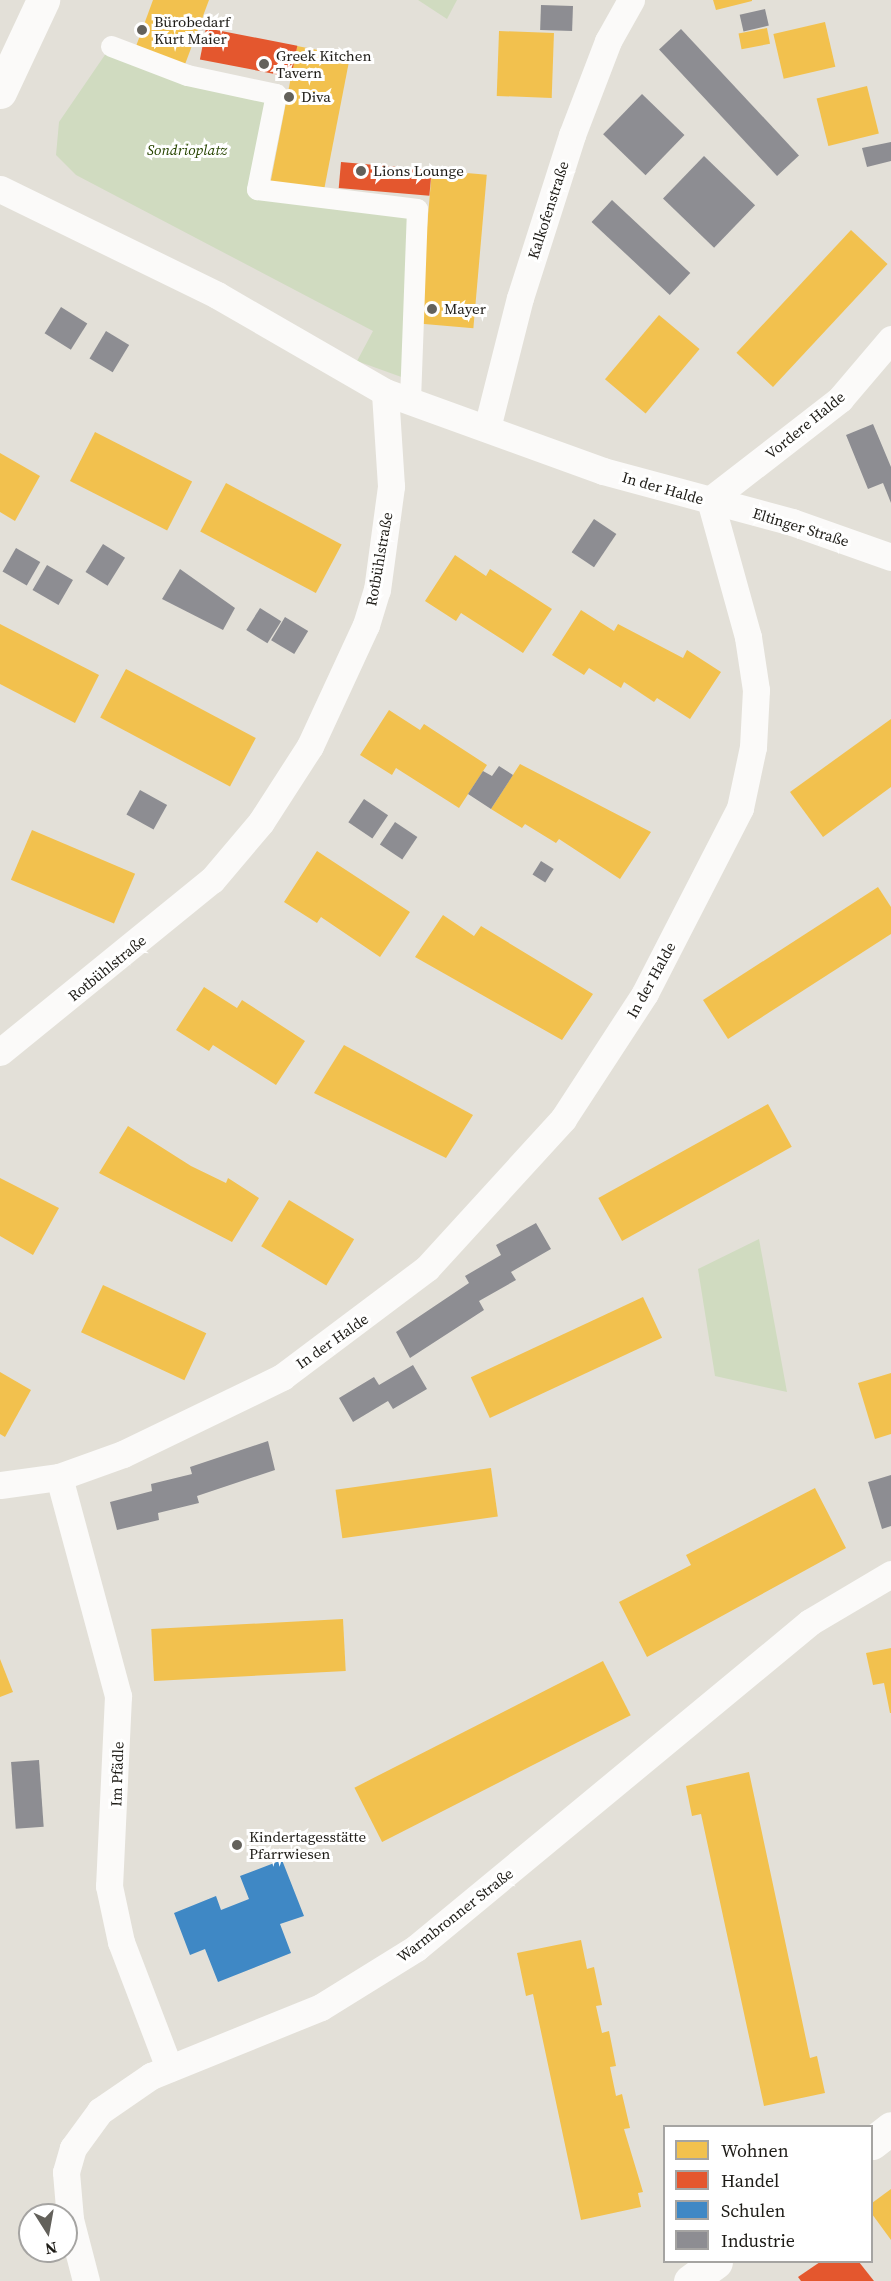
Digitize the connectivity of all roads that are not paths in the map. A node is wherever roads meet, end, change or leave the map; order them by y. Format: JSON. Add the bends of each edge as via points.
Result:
{"nodes":[{"id":1,"x":43,"y":0,"type":"edge"},
{"id":2,"x":631,"y":0,"type":"edge"},
{"id":3,"x":111,"y":46,"type":"dead end"},
{"id":4,"x":0,"y":92,"type":"edge"},
{"id":5,"x":0,"y":189,"type":"edge"},
{"id":6,"x":891,"y":339,"type":"edge"},
{"id":7,"x":398,"y":396,"type":"junction"},
{"id":8,"x":487,"y":428,"type":"junction"},
{"id":9,"x":710,"y":500,"type":"junction"},
{"id":10,"x":891,"y":557,"type":"edge"},
{"id":11,"x":0,"y":1052,"type":"edge"},
{"id":12,"x":59,"y":1477,"type":"junction"},
{"id":13,"x":0,"y":1485,"type":"edge"},
{"id":14,"x":891,"y":1574,"type":"edge"},
{"id":15,"x":169,"y":2068,"type":"junction"},
{"id":16,"x":891,"y":2128,"type":"edge"},
{"id":17,"x":873,"y":2142,"type":"edge"},
{"id":18,"x":715,"y":2263,"type":"edge"},
{"id":19,"x":86,"y":2281,"type":"edge"},
{"id":20,"x":690,"y":2281,"type":"edge"}],
"edges":[{"from":1,"to":4,"type":"main road"},
{"from":2,"to":8,"type":"street","name":"Kalkofenstraße","via":[[608,41],[572,135],[520,298]]},
{"from":3,"to":7,"type":"street","via":[[187,75],[276,94],[257,189],[417,209]]},
{"from":5,"to":7,"type":"street","via":[[217,295]]},
{"from":6,"to":9,"type":"street","name":"Vordere Halde","via":[[840,399]]},
{"from":7,"to":8,"type":"street","name":"In der Halde"},
{"from":7,"to":11,"type":"street","name":"Rotbühlstraße","via":[[391,486],[376,590],[366,625],[310,746],[261,822],[212,880]]},
{"from":8,"to":9,"type":"street","name":"In der Halde","via":[[603,471]]},
{"from":9,"to":10,"type":"street","name":"Eltinger Straße"},
{"from":9,"to":12,"type":"street","name":"In der Halde","via":[[748,637],[756,690],[753,747],[740,808],[645,993],[563,1119],[427,1268],[357,1325],[282,1377],[204,1419]]},
{"from":12,"to":13,"type":"street","name":"In der Halde"},
{"from":12,"to":15,"type":"street","name":"Im Pfädle","via":[[118,1696],[109,1886],[121,1942]]},
{"from":14,"to":15,"type":"street","name":"Warmbronner Straße","via":[[810,1622],[416,1948],[321,2007]]},
{"from":15,"to":19,"type":"street","name":"Warmbronner Straße","via":[[100,2111],[73,2148],[66,2172],[70,2219]]},
{"from":16,"to":17,"type":"main road"},
{"from":18,"to":20,"type":"main road"}]}
